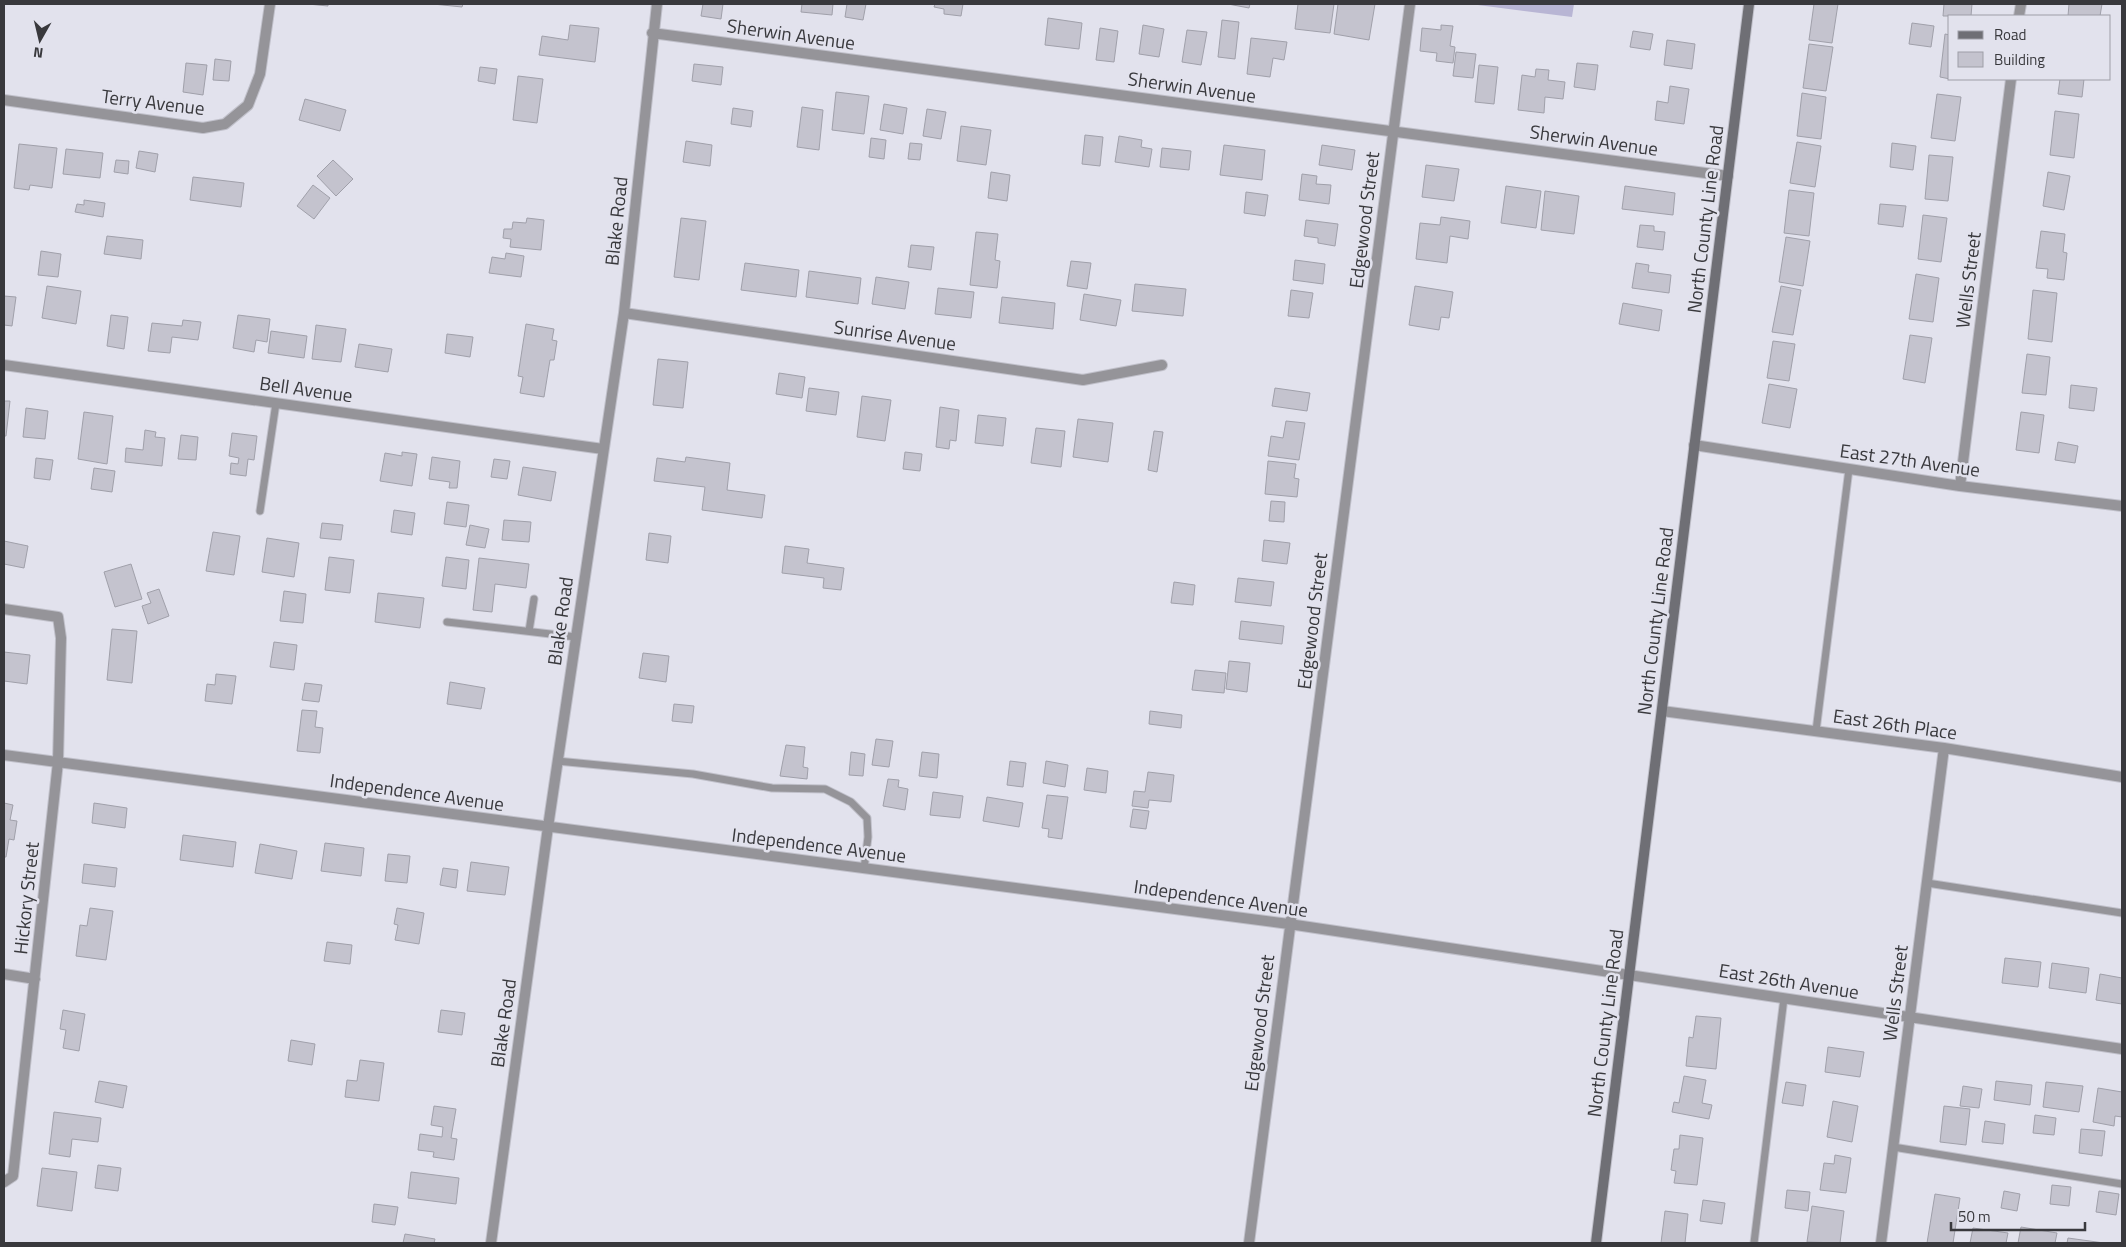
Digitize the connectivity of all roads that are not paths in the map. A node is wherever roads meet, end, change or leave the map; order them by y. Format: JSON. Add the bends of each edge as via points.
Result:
{"nodes":[{"id":1,"x":270,"y":4,"type":"edge"},
{"id":2,"x":657,"y":4,"type":"edge"},
{"id":3,"x":1410,"y":4,"type":"edge"},
{"id":4,"x":1749,"y":4,"type":"edge"},
{"id":5,"x":652,"y":33,"type":"junction"},
{"id":6,"x":2011,"y":80,"type":"edge"},
{"id":7,"x":4,"y":100,"type":"edge"},
{"id":8,"x":1394,"y":132,"type":"junction"},
{"id":9,"x":1728,"y":176,"type":"junction"},
{"id":10,"x":624,"y":313,"type":"junction"},
{"id":11,"x":4,"y":365,"type":"edge"},
{"id":12,"x":1162,"y":365,"type":"dead end"},
{"id":13,"x":276,"y":403,"type":"junction"},
{"id":14,"x":1694,"y":445,"type":"junction"},
{"id":15,"x":603,"y":449,"type":"junction"},
{"id":16,"x":1849,"y":469,"type":"junction"},
{"id":17,"x":1960,"y":486,"type":"junction"},
{"id":18,"x":2122,"y":506,"type":"edge"},
{"id":19,"x":260,"y":511,"type":"dead end"},
{"id":20,"x":534,"y":599,"type":"dead end"},
{"id":21,"x":4,"y":609,"type":"edge"},
{"id":22,"x":447,"y":622,"type":"dead end"},
{"id":23,"x":529,"y":631,"type":"junction"},
{"id":24,"x":576,"y":637,"type":"junction"},
{"id":25,"x":1662,"y":711,"type":"junction"},
{"id":26,"x":1816,"y":731,"type":"junction"},
{"id":27,"x":1944,"y":748,"type":"junction"},
{"id":28,"x":4,"y":755,"type":"edge"},
{"id":29,"x":557,"y":761,"type":"junction"},
{"id":30,"x":58,"y":762,"type":"junction"},
{"id":31,"x":2122,"y":776,"type":"edge"},
{"id":32,"x":548,"y":827,"type":"junction"},
{"id":33,"x":864,"y":869,"type":"junction"},
{"id":34,"x":1927,"y":883,"type":"junction"},
{"id":35,"x":2122,"y":913,"type":"edge"},
{"id":36,"x":1289,"y":924,"type":"junction"},
{"id":37,"x":4,"y":974,"type":"edge"},
{"id":38,"x":1629,"y":974,"type":"junction"},
{"id":39,"x":35,"y":978,"type":"junction"},
{"id":40,"x":1784,"y":998,"type":"junction"},
{"id":41,"x":1910,"y":1017,"type":"junction"},
{"id":42,"x":2122,"y":1049,"type":"edge"},
{"id":43,"x":1893,"y":1146,"type":"junction"},
{"id":44,"x":4,"y":1182,"type":"edge"},
{"id":45,"x":2122,"y":1184,"type":"edge"},
{"id":46,"x":491,"y":1243,"type":"edge"},
{"id":47,"x":1248,"y":1243,"type":"edge"},
{"id":48,"x":1596,"y":1243,"type":"edge"},
{"id":49,"x":1754,"y":1243,"type":"edge"},
{"id":50,"x":1881,"y":1243,"type":"edge"}],
"edges":[{"from":1,"to":7,"type":"street","name":"Terry Avenue","via":[[260,74],[248,104],[224,124],[203,128]]},
{"from":2,"to":5,"type":"street","name":"Blake Road"},
{"from":3,"to":8,"type":"street","name":"Edgewood Street"},
{"from":4,"to":9,"type":"main road","name":"North County Line Road"},
{"from":5,"to":8,"type":"street","name":"Sherwin Avenue"},
{"from":5,"to":10,"type":"street","name":"Blake Road"},
{"from":6,"to":17,"type":"street","name":"Wells Street"},
{"from":8,"to":9,"type":"street","name":"Sherwin Avenue"},
{"from":8,"to":36,"type":"street","name":"Edgewood Street"},
{"from":9,"to":14,"type":"main road","name":"North County Line Road"},
{"from":10,"to":12,"type":"street","name":"Sunrise Avenue","via":[[1083,380]]},
{"from":10,"to":15,"type":"street","name":"Blake Road"},
{"from":11,"to":13,"type":"street","name":"Bell Avenue"},
{"from":13,"to":15,"type":"street","name":"Bell Avenue"},
{"from":13,"to":19,"type":"lane"},
{"from":14,"to":16,"type":"street","name":"East 27th Avenue"},
{"from":14,"to":25,"type":"main road","name":"North County Line Road"},
{"from":15,"to":24,"type":"street","name":"Blake Road"},
{"from":16,"to":17,"type":"street","name":"East 27th Avenue"},
{"from":16,"to":26,"type":"lane"},
{"from":17,"to":18,"type":"street","name":"East 27th Avenue"},
{"from":20,"to":23,"type":"lane"},
{"from":21,"to":30,"type":"street","name":"Hickory Street","via":[[58,617],[61,638]]},
{"from":22,"to":23,"type":"lane"},
{"from":23,"to":24,"type":"lane"},
{"from":24,"to":29,"type":"street","name":"Blake Road"},
{"from":25,"to":26,"type":"street","name":"East 26th Place"},
{"from":25,"to":38,"type":"main road","name":"North County Line Road"},
{"from":26,"to":27,"type":"street","name":"East 26th Place"},
{"from":27,"to":31,"type":"street","name":"East 26th Place"},
{"from":27,"to":34,"type":"street","name":"Wells Street"},
{"from":28,"to":30,"type":"street","name":"Independence Avenue"},
{"from":29,"to":32,"type":"street","name":"Blake Road"},
{"from":29,"to":33,"type":"lane","via":[[692,774],[772,788],[825,789],[850,802],[866,818],[868,837]]},
{"from":30,"to":32,"type":"street","name":"Independence Avenue"},
{"from":30,"to":39,"type":"street","name":"Hickory Street"},
{"from":32,"to":33,"type":"street","name":"Independence Avenue"},
{"from":32,"to":46,"type":"street","name":"Blake Road"},
{"from":33,"to":36,"type":"street","name":"Independence Avenue"},
{"from":34,"to":35,"type":"lane"},
{"from":34,"to":41,"type":"street","name":"Wells Street"},
{"from":36,"to":38,"type":"street","name":"Independence Avenue"},
{"from":36,"to":47,"type":"street","name":"Edgewood Street"},
{"from":37,"to":39,"type":"street"},
{"from":38,"to":40,"type":"street","name":"East 26th Avenue"},
{"from":38,"to":48,"type":"main road","name":"North County Line Road"},
{"from":39,"to":44,"type":"street","name":"Hickory Street","via":[[13,1176]]},
{"from":40,"to":41,"type":"street","name":"East 26th Avenue"},
{"from":40,"to":49,"type":"lane"},
{"from":41,"to":42,"type":"street","name":"East 26th Avenue"},
{"from":41,"to":43,"type":"street","name":"Wells Street"},
{"from":43,"to":45,"type":"lane"},
{"from":43,"to":50,"type":"street","name":"Wells Street"}]}
